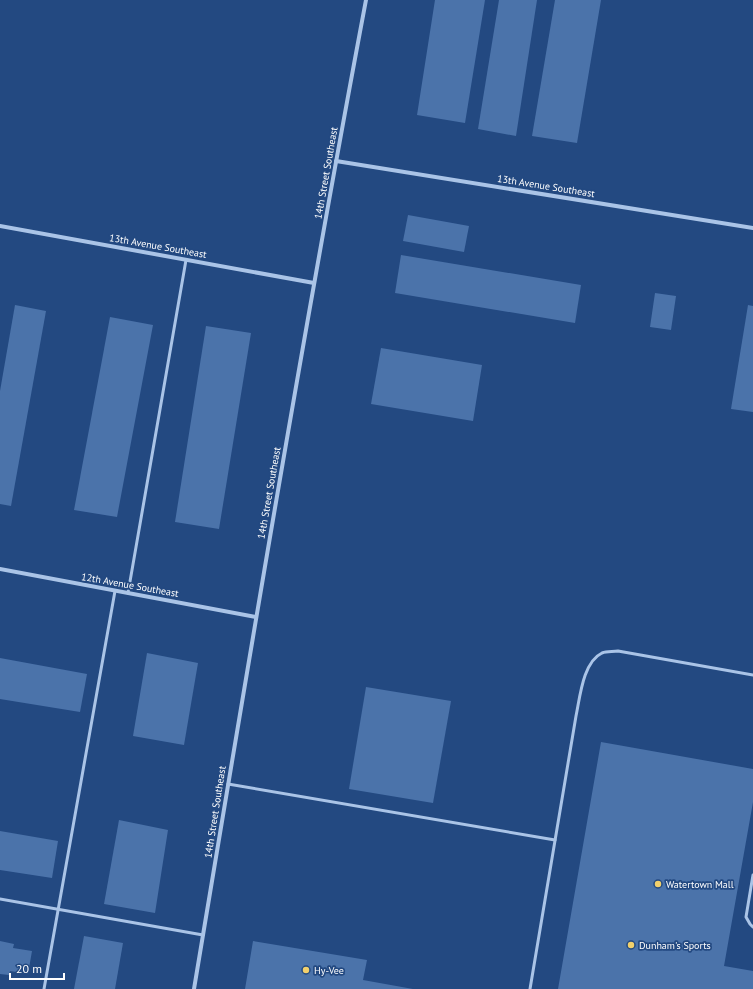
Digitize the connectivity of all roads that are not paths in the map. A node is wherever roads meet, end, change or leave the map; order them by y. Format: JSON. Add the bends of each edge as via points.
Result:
{"nodes":[{"id":1,"x":366,"y":0,"type":"edge"},
{"id":2,"x":336,"y":161,"type":"junction"},
{"id":3,"x":0,"y":226,"type":"edge"},
{"id":4,"x":753,"y":228,"type":"edge"},
{"id":5,"x":186,"y":260,"type":"junction"},
{"id":6,"x":314,"y":283,"type":"junction"},
{"id":7,"x":0,"y":569,"type":"edge"},
{"id":8,"x":115,"y":590,"type":"junction"},
{"id":9,"x":128,"y":593,"type":"junction"},
{"id":10,"x":256,"y":617,"type":"junction"},
{"id":11,"x":753,"y":675,"type":"edge"},
{"id":12,"x":228,"y":784,"type":"junction"},
{"id":13,"x":555,"y":840,"type":"junction"},
{"id":14,"x":753,"y":875,"type":"edge"},
{"id":15,"x":0,"y":899,"type":"edge"},
{"id":16,"x":58,"y":909,"type":"junction"},
{"id":17,"x":753,"y":927,"type":"edge"},
{"id":18,"x":203,"y":935,"type":"junction"},
{"id":19,"x":44,"y":989,"type":"edge"},
{"id":20,"x":194,"y":989,"type":"edge"},
{"id":21,"x":530,"y":989,"type":"edge"}],
"edges":[{"from":1,"to":2,"type":"street","name":"14th Street Southeast"},
{"from":2,"to":4,"type":"street","name":"13th Avenue Southeast"},
{"from":2,"to":6,"type":"street","name":"14th Street Southeast"},
{"from":3,"to":5,"type":"street","name":"13th Avenue Southeast"},
{"from":5,"to":6,"type":"street","name":"13th Avenue Southeast"},
{"from":5,"to":9,"type":"lane"},
{"from":6,"to":10,"type":"street","name":"14th Street Southeast"},
{"from":7,"to":8,"type":"street","name":"12th Avenue Southeast"},
{"from":8,"to":9,"type":"street","name":"12th Avenue Southeast"},
{"from":8,"to":16,"type":"lane"},
{"from":9,"to":10,"type":"street","name":"12th Avenue Southeast"},
{"from":10,"to":12,"type":"street","name":"14th Street Southeast"},
{"from":11,"to":13,"type":"lane","via":[[618,651],[603,652],[593,659],[585,675],[576,716]]},
{"from":12,"to":13,"type":"lane"},
{"from":12,"to":18,"type":"street","name":"14th Street Southeast"},
{"from":13,"to":21,"type":"lane"},
{"from":14,"to":17,"type":"lane","via":[[746,916]]},
{"from":15,"to":16,"type":"lane"},
{"from":16,"to":18,"type":"lane"},
{"from":16,"to":19,"type":"lane"},
{"from":18,"to":20,"type":"street","name":"14th Street Southeast"}]}
